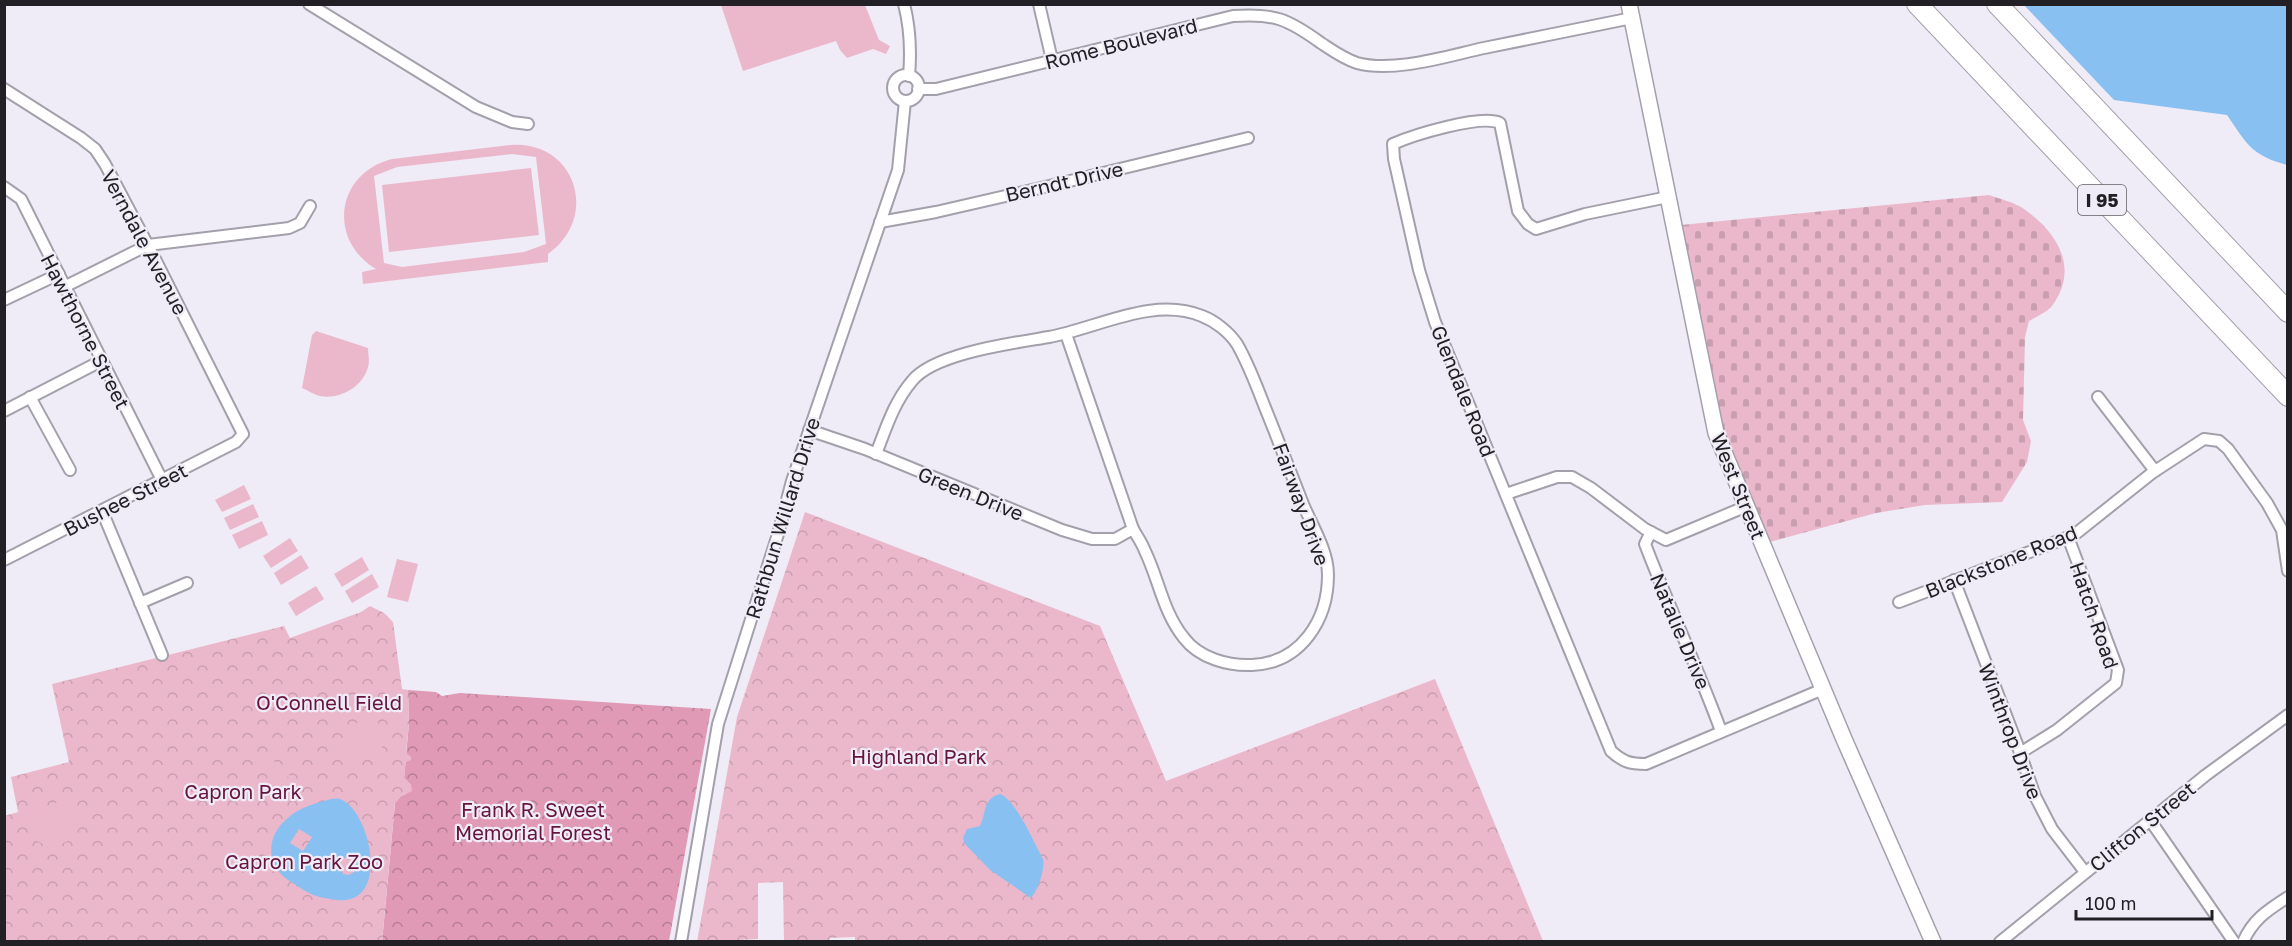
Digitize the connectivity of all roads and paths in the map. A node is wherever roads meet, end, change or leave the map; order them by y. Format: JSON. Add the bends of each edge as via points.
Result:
{"nodes":[{"id":1,"x":309,"y":4,"type":"edge"},
{"id":2,"x":904,"y":4,"type":"edge"},
{"id":3,"x":1040,"y":4,"type":"edge"},
{"id":4,"x":1917,"y":4,"type":"edge"},
{"id":5,"x":1997,"y":4,"type":"edge"},
{"id":6,"x":1631,"y":11,"type":"edge"},
{"id":7,"x":1052,"y":60,"type":"junction"},
{"id":8,"x":909,"y":76,"type":"junction"},
{"id":9,"x":4,"y":88,"type":"edge"},
{"id":10,"x":918,"y":89,"type":"junction"},
{"id":11,"x":905,"y":101,"type":"junction"},
{"id":12,"x":528,"y":124,"type":"dead end"},
{"id":13,"x":1248,"y":138,"type":"dead end"},
{"id":14,"x":5,"y":187,"type":"edge"},
{"id":15,"x":1668,"y":197,"type":"junction"},
{"id":16,"x":310,"y":206,"type":"dead end"},
{"id":17,"x":880,"y":222,"type":"junction"},
{"id":18,"x":148,"y":245,"type":"junction"},
{"id":19,"x":59,"y":274,"type":"junction"},
{"id":20,"x":64,"y":286,"type":"junction"},
{"id":21,"x":4,"y":300,"type":"edge"},
{"id":22,"x":2288,"y":312,"type":"edge"},
{"id":23,"x":1066,"y":334,"type":"junction"},
{"id":24,"x":101,"y":361,"type":"junction"},
{"id":25,"x":2288,"y":396,"type":"edge"},
{"id":26,"x":2098,"y":397,"type":"dead end"},
{"id":27,"x":30,"y":398,"type":"junction"},
{"id":28,"x":4,"y":411,"type":"edge"},
{"id":29,"x":809,"y":430,"type":"junction"},
{"id":30,"x":243,"y":434,"type":"joint"},
{"id":31,"x":876,"y":454,"type":"junction"},
{"id":32,"x":70,"y":470,"type":"dead end"},
{"id":33,"x":2156,"y":471,"type":"junction"},
{"id":34,"x":162,"y":480,"type":"junction"},
{"id":35,"x":1506,"y":494,"type":"junction"},
{"id":36,"x":1747,"y":506,"type":"junction"},
{"id":37,"x":102,"y":511,"type":"junction"},
{"id":38,"x":1133,"y":529,"type":"junction"},
{"id":39,"x":1651,"y":532,"type":"junction"},
{"id":40,"x":2068,"y":537,"type":"junction"},
{"id":41,"x":4,"y":560,"type":"edge"},
{"id":42,"x":2288,"y":571,"type":"edge"},
{"id":43,"x":1954,"y":580,"type":"junction"},
{"id":44,"x":187,"y":583,"type":"dead end"},
{"id":45,"x":1899,"y":602,"type":"dead end"},
{"id":46,"x":140,"y":603,"type":"junction"},
{"id":47,"x":162,"y":655,"type":"dead end"},
{"id":48,"x":1823,"y":688,"type":"junction"},
{"id":49,"x":2288,"y":715,"type":"edge"},
{"id":50,"x":1721,"y":731,"type":"junction"},
{"id":51,"x":2020,"y":753,"type":"junction"},
{"id":52,"x":2150,"y":820,"type":"junction"},
{"id":53,"x":2085,"y":872,"type":"junction"},
{"id":54,"x":2288,"y":897,"type":"edge"},
{"id":55,"x":681,"y":942,"type":"edge"},
{"id":56,"x":1933,"y":942,"type":"edge"},
{"id":57,"x":2000,"y":942,"type":"edge"},
{"id":58,"x":2234,"y":942,"type":"edge"},
{"id":59,"x":2243,"y":942,"type":"edge"}],
"edges":[{"from":1,"to":12,"type":"street","via":[[476,107],[512,122]]},
{"from":2,"to":8,"type":"street"},
{"from":3,"to":7,"type":"street"},
{"from":4,"to":25,"type":"highway","number":"I 95"},
{"from":5,"to":22,"type":"highway"},
{"from":6,"to":7,"type":"street","name":"Rome Boulevard","via":[[1427,60],[1379,66],[1339,56],[1299,27],[1259,14],[1233,16]]},
{"from":6,"to":15,"type":"main road","name":"West Street"},
{"from":7,"to":10,"type":"street","name":"Rome Boulevard","via":[[936,89]]},
{"from":8,"to":10,"type":"street","via":[[917,82]]},
{"from":8,"to":11,"type":"street","name":"Rathbun Willard Drive","via":[[899,77],[893,89]]},
{"from":9,"to":18,"type":"street","name":"Verndale Avenue","via":[[95,149]]},
{"from":10,"to":11,"type":"street","via":[[913,99]]},
{"from":11,"to":17,"type":"street","name":"Rathbun Willard Drive","via":[[898,170]]},
{"from":13,"to":17,"type":"street","name":"Berndt Drive"},
{"from":14,"to":19,"type":"street","name":"Hawthorne Street","via":[[21,199]]},
{"from":15,"to":35,"type":"street","name":"Glendale Road","via":[[1585,214],[1536,229],[1518,211],[1500,123],[1492,119],[1470,122],[1413,135],[1393,144],[1416,258],[1435,322]]},
{"from":15,"to":36,"type":"main road","name":"West Street","via":[[1716,433]]},
{"from":16,"to":18,"type":"street","via":[[300,224],[289,228]]},
{"from":17,"to":29,"type":"street","name":"Rathbun Willard Drive"},
{"from":18,"to":20,"type":"street"},
{"from":18,"to":30,"type":"street","name":"Verndale Avenue"},
{"from":19,"to":20,"type":"street","name":"Hawthorne Street"},
{"from":19,"to":21,"type":"street"},
{"from":20,"to":24,"type":"street","name":"Hawthorne Street"},
{"from":23,"to":31,"type":"street","name":"Fairway Drive","via":[[1007,344],[934,364],[913,379],[895,406]]},
{"from":23,"to":38,"type":"street","name":"Fairway Drive"},
{"from":23,"to":38,"type":"street","name":"Fairway Drive","via":[[1159,309],[1203,316],[1236,343],[1321,544],[1328,571],[1323,613],[1296,650],[1275,661],[1228,664],[1209,657],[1186,642],[1173,623]]},
{"from":24,"to":27,"type":"street"},
{"from":24,"to":34,"type":"street","name":"Hawthorne Street"},
{"from":26,"to":33,"type":"street"},
{"from":27,"to":28,"type":"street"},
{"from":27,"to":32,"type":"street"},
{"from":29,"to":31,"type":"street","name":"Green Drive"},
{"from":29,"to":55,"type":"street","name":"Rathbun Willard Drive","via":[[718,724]]},
{"from":30,"to":34,"type":"street","name":"Bushee Street","via":[[236,442]]},
{"from":31,"to":38,"type":"street","name":"Green Drive","via":[[1092,539],[1115,539]]},
{"from":33,"to":40,"type":"street","name":"Blackstone Road"},
{"from":33,"to":42,"type":"street","name":"Blackstone Road","via":[[2204,439],[2218,440],[2267,502],[2282,530]]},
{"from":34,"to":37,"type":"street","name":"Bushee Street"},
{"from":35,"to":39,"type":"street","via":[[1557,477],[1572,477]]},
{"from":35,"to":50,"type":"street","name":"Glendale Road","via":[[1611,751],[1631,764],[1646,764]]},
{"from":36,"to":39,"type":"street","via":[[1666,540]]},
{"from":36,"to":48,"type":"main road","name":"West Street"},
{"from":37,"to":41,"type":"street","name":"Bushee Street"},
{"from":37,"to":46,"type":"street"},
{"from":39,"to":50,"type":"street","name":"Natalie Drive","via":[[1645,544]]},
{"from":40,"to":43,"type":"street","name":"Blackstone Road"},
{"from":40,"to":51,"type":"street","name":"Hatch Road","via":[[2118,670],[2116,683],[2057,730]]},
{"from":43,"to":45,"type":"street","name":"Blackstone Road"},
{"from":43,"to":51,"type":"street","name":"Winthrop Drive"},
{"from":44,"to":46,"type":"street"},
{"from":46,"to":47,"type":"street"},
{"from":48,"to":50,"type":"street","name":"Glendale Road"},
{"from":48,"to":56,"type":"main road","name":"West Street"},
{"from":49,"to":52,"type":"street","name":"Clifton Street"},
{"from":51,"to":53,"type":"street","name":"Winthrop Drive","via":[[2048,821]]},
{"from":52,"to":53,"type":"street","name":"Clifton Street"},
{"from":52,"to":58,"type":"street"},
{"from":53,"to":57,"type":"street","name":"Clifton Street"},
{"from":54,"to":59,"type":"street","via":[[2260,915]]}]}
